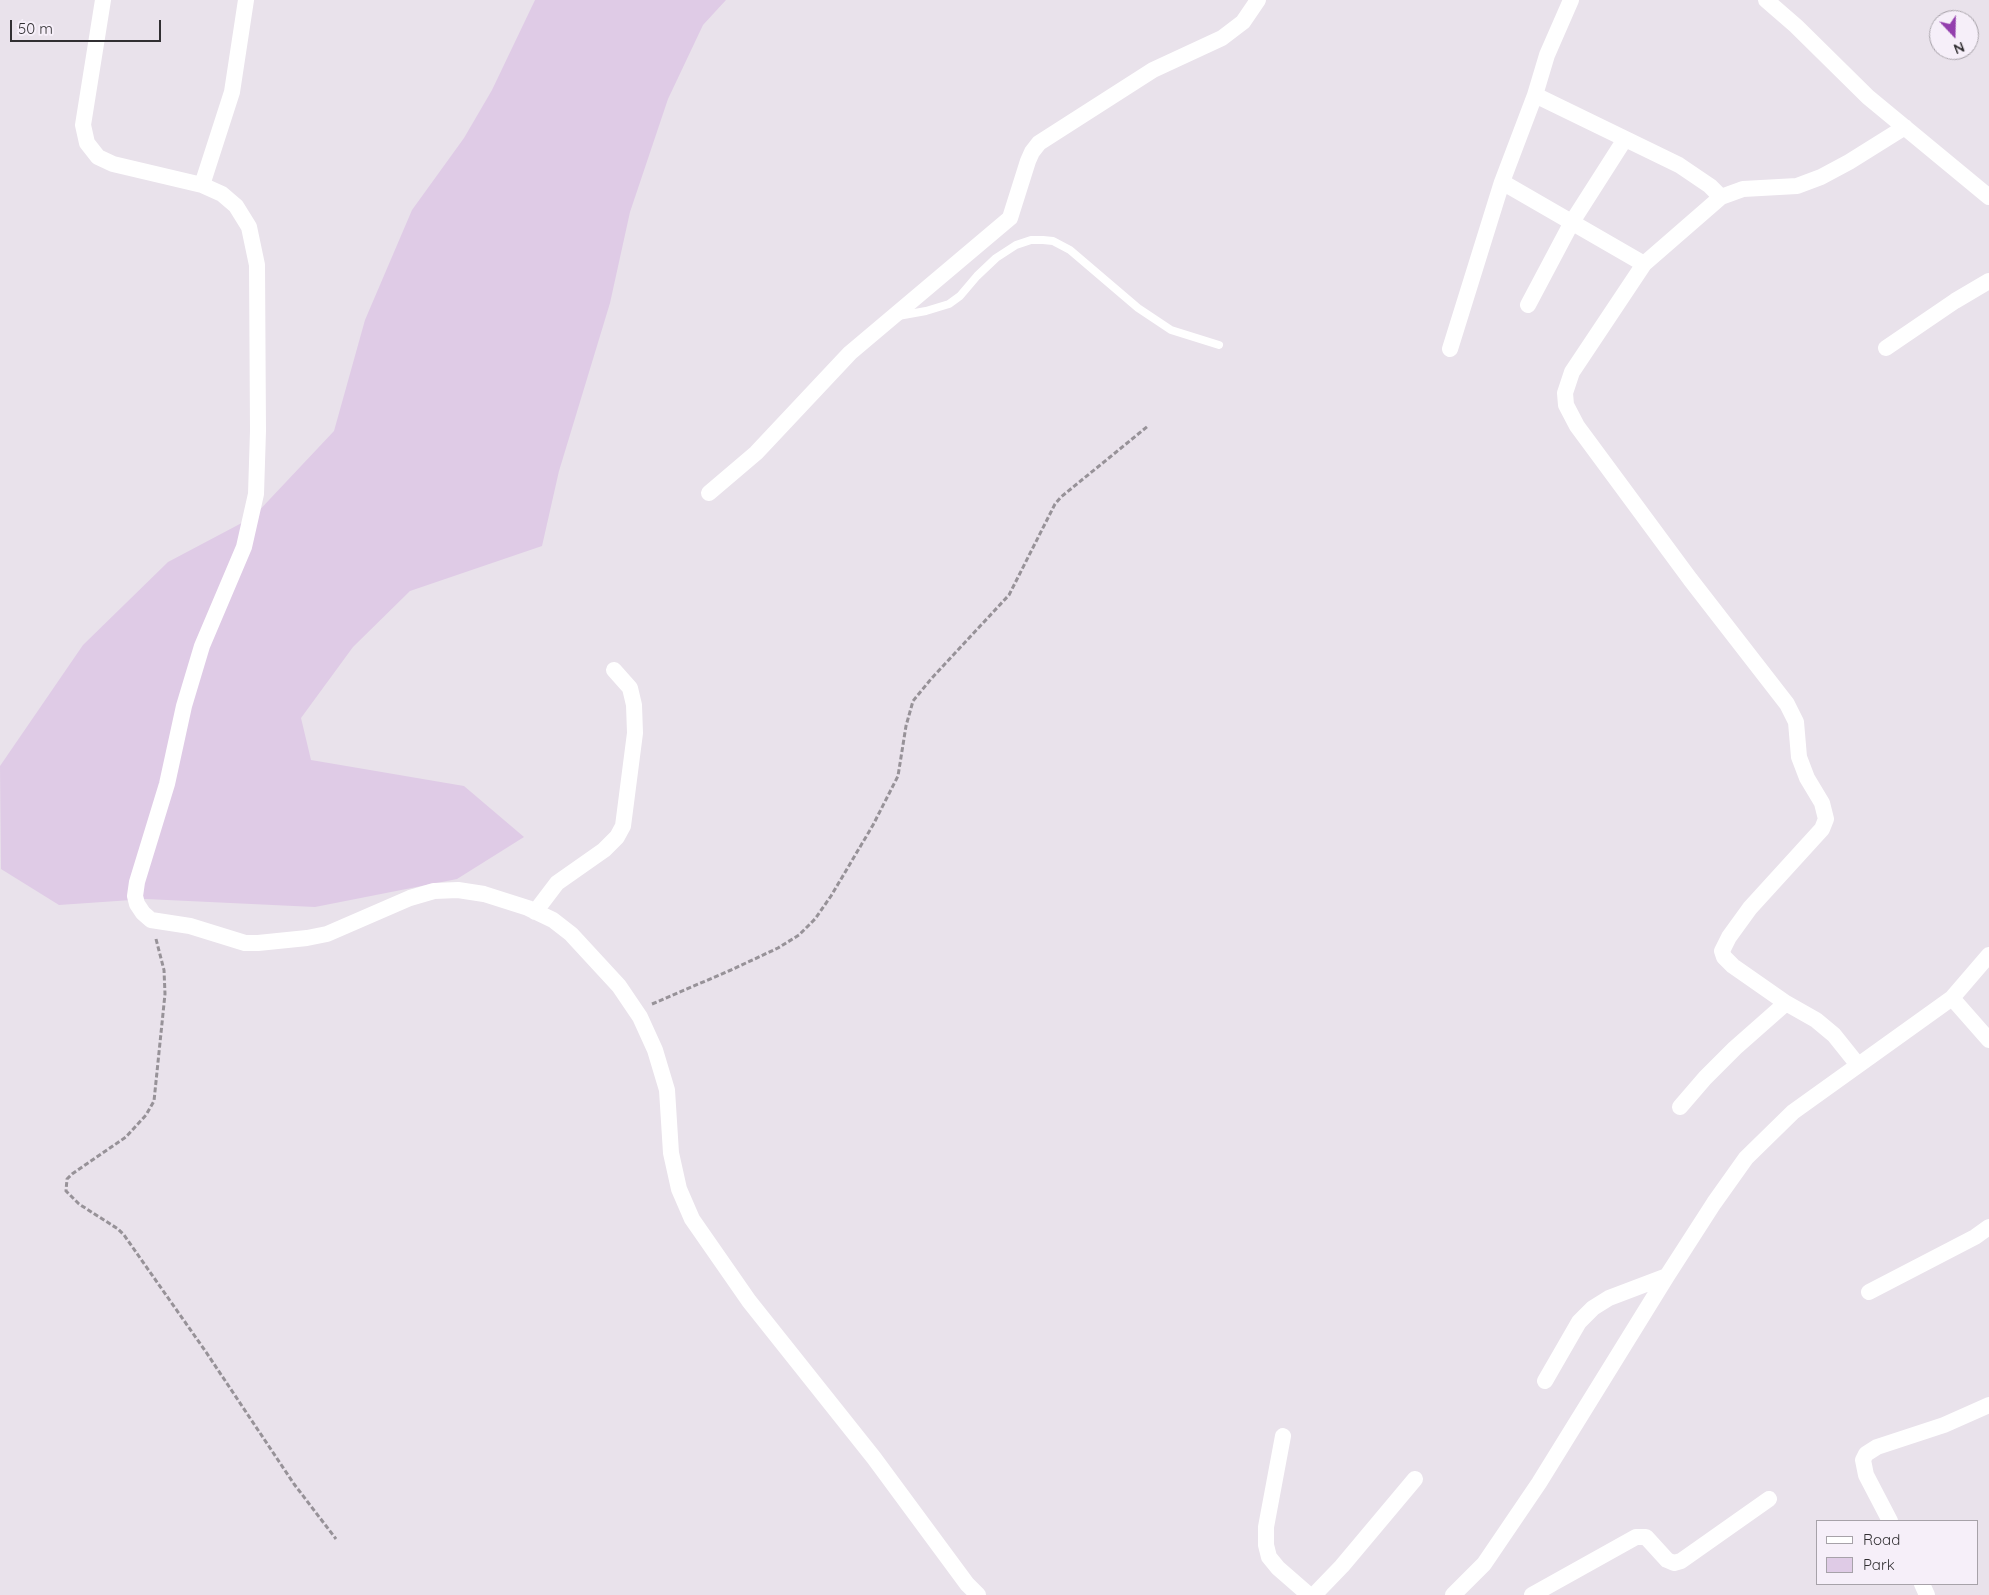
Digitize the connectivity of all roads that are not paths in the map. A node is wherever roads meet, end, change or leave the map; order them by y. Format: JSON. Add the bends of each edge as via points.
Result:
{"nodes":[{"id":1,"x":103,"y":0,"type":"edge"},
{"id":2,"x":246,"y":0,"type":"edge"},
{"id":3,"x":1258,"y":0,"type":"edge"},
{"id":4,"x":1571,"y":0,"type":"edge"},
{"id":5,"x":1766,"y":0,"type":"edge"},
{"id":6,"x":1534,"y":95,"type":"junction"},
{"id":7,"x":1905,"y":127,"type":"junction"},
{"id":8,"x":1625,"y":139,"type":"junction"},
{"id":9,"x":1502,"y":182,"type":"junction"},
{"id":10,"x":202,"y":185,"type":"junction"},
{"id":11,"x":1988,"y":195,"type":"edge"},
{"id":12,"x":1721,"y":197,"type":"junction"},
{"id":13,"x":1572,"y":222,"type":"junction"},
{"id":14,"x":1644,"y":264,"type":"junction"},
{"id":15,"x":1989,"y":281,"type":"edge"},
{"id":16,"x":1528,"y":305,"type":"dead end"},
{"id":17,"x":894,"y":317,"type":"junction"},
{"id":18,"x":1219,"y":345,"type":"dead end"},
{"id":19,"x":1886,"y":348,"type":"dead end"},
{"id":20,"x":1450,"y":349,"type":"dead end"},
{"id":21,"x":709,"y":493,"type":"dead end"},
{"id":22,"x":614,"y":670,"type":"dead end"},
{"id":23,"x":535,"y":912,"type":"junction"},
{"id":24,"x":1989,"y":955,"type":"edge"},
{"id":25,"x":1952,"y":998,"type":"junction"},
{"id":26,"x":1786,"y":1003,"type":"junction"},
{"id":27,"x":1989,"y":1040,"type":"edge"},
{"id":28,"x":1858,"y":1065,"type":"junction"},
{"id":29,"x":1680,"y":1107,"type":"dead end"},
{"id":30,"x":1989,"y":1227,"type":"edge"},
{"id":31,"x":1667,"y":1276,"type":"junction"},
{"id":32,"x":1869,"y":1292,"type":"dead end"},
{"id":33,"x":1545,"y":1381,"type":"dead end"},
{"id":34,"x":1989,"y":1405,"type":"edge"},
{"id":35,"x":1283,"y":1436,"type":"dead end"},
{"id":36,"x":1415,"y":1479,"type":"dead end"},
{"id":37,"x":1769,"y":1499,"type":"dead end"},
{"id":38,"x":1889,"y":1520,"type":"edge"},
{"id":39,"x":978,"y":1595,"type":"edge"},
{"id":40,"x":1309,"y":1595,"type":"edge"},
{"id":41,"x":1314,"y":1595,"type":"edge"},
{"id":42,"x":1453,"y":1595,"type":"edge"},
{"id":43,"x":1532,"y":1595,"type":"edge"}],
"edges":[{"from":1,"to":10,"type":"street","via":[[83,125],[87,143],[98,156],[112,164]]},
{"from":2,"to":10,"type":"street","via":[[232,92]]},
{"from":3,"to":17,"type":"street","via":[[1244,22],[1222,38],[1152,70],[1039,143],[1028,161],[1010,218]]},
{"from":4,"to":6,"type":"street"},
{"from":5,"to":7,"type":"street"},
{"from":6,"to":8,"type":"street"},
{"from":6,"to":9,"type":"street"},
{"from":7,"to":11,"type":"street"},
{"from":7,"to":12,"type":"street","via":[[1821,177],[1797,186],[1743,189]]},
{"from":8,"to":12,"type":"street","via":[[1679,165]]},
{"from":8,"to":13,"type":"street"},
{"from":9,"to":13,"type":"street"},
{"from":9,"to":20,"type":"street"},
{"from":10,"to":23,"type":"street","via":[[222,194],[236,206],[249,227],[257,266],[256,494],[244,547],[202,646],[184,706],[167,784],[137,882],[137,904],[155,921],[190,926],[245,943],[327,934],[434,891],[484,894]]},
{"from":12,"to":14,"type":"street"},
{"from":13,"to":14,"type":"street"},
{"from":13,"to":16,"type":"street"},
{"from":14,"to":26,"type":"street","via":[[1572,372],[1565,392],[1566,405],[1577,426],[1786,704],[1796,722],[1799,757],[1822,803],[1826,819],[1822,829],[1750,908],[1722,951],[1733,966]]},
{"from":15,"to":19,"type":"street"},
{"from":17,"to":18,"type":"lane","via":[[949,304],[996,258],[1016,245],[1042,240],[1053,241],[1070,250],[1138,308],[1171,330]]},
{"from":17,"to":21,"type":"street","via":[[850,353],[756,452]]},
{"from":22,"to":23,"type":"street","via":[[630,688],[634,705],[635,733],[623,826],[604,850],[557,883]]},
{"from":23,"to":39,"type":"street","via":[[553,920],[571,934],[619,986],[635,1010],[655,1050],[667,1090],[671,1153],[679,1189],[692,1219],[749,1300]]},
{"from":24,"to":25,"type":"street"},
{"from":25,"to":27,"type":"street"},
{"from":25,"to":28,"type":"street"},
{"from":26,"to":28,"type":"street","via":[[1834,1035]]},
{"from":26,"to":29,"type":"street","via":[[1729,1054]]},
{"from":28,"to":31,"type":"street","via":[[1793,1112],[1746,1158]]},
{"from":30,"to":32,"type":"street"},
{"from":31,"to":33,"type":"street","via":[[1609,1298],[1593,1308],[1579,1322]]},
{"from":31,"to":42,"type":"street","via":[[1484,1564]]},
{"from":34,"to":38,"type":"street","via":[[1866,1454],[1863,1460],[1866,1475]]},
{"from":35,"to":40,"type":"street","via":[[1266,1527],[1266,1545],[1269,1557],[1278,1568]]},
{"from":36,"to":41,"type":"street"},
{"from":37,"to":43,"type":"street","via":[[1681,1561],[1666,1560],[1646,1537],[1636,1538]]}]}
